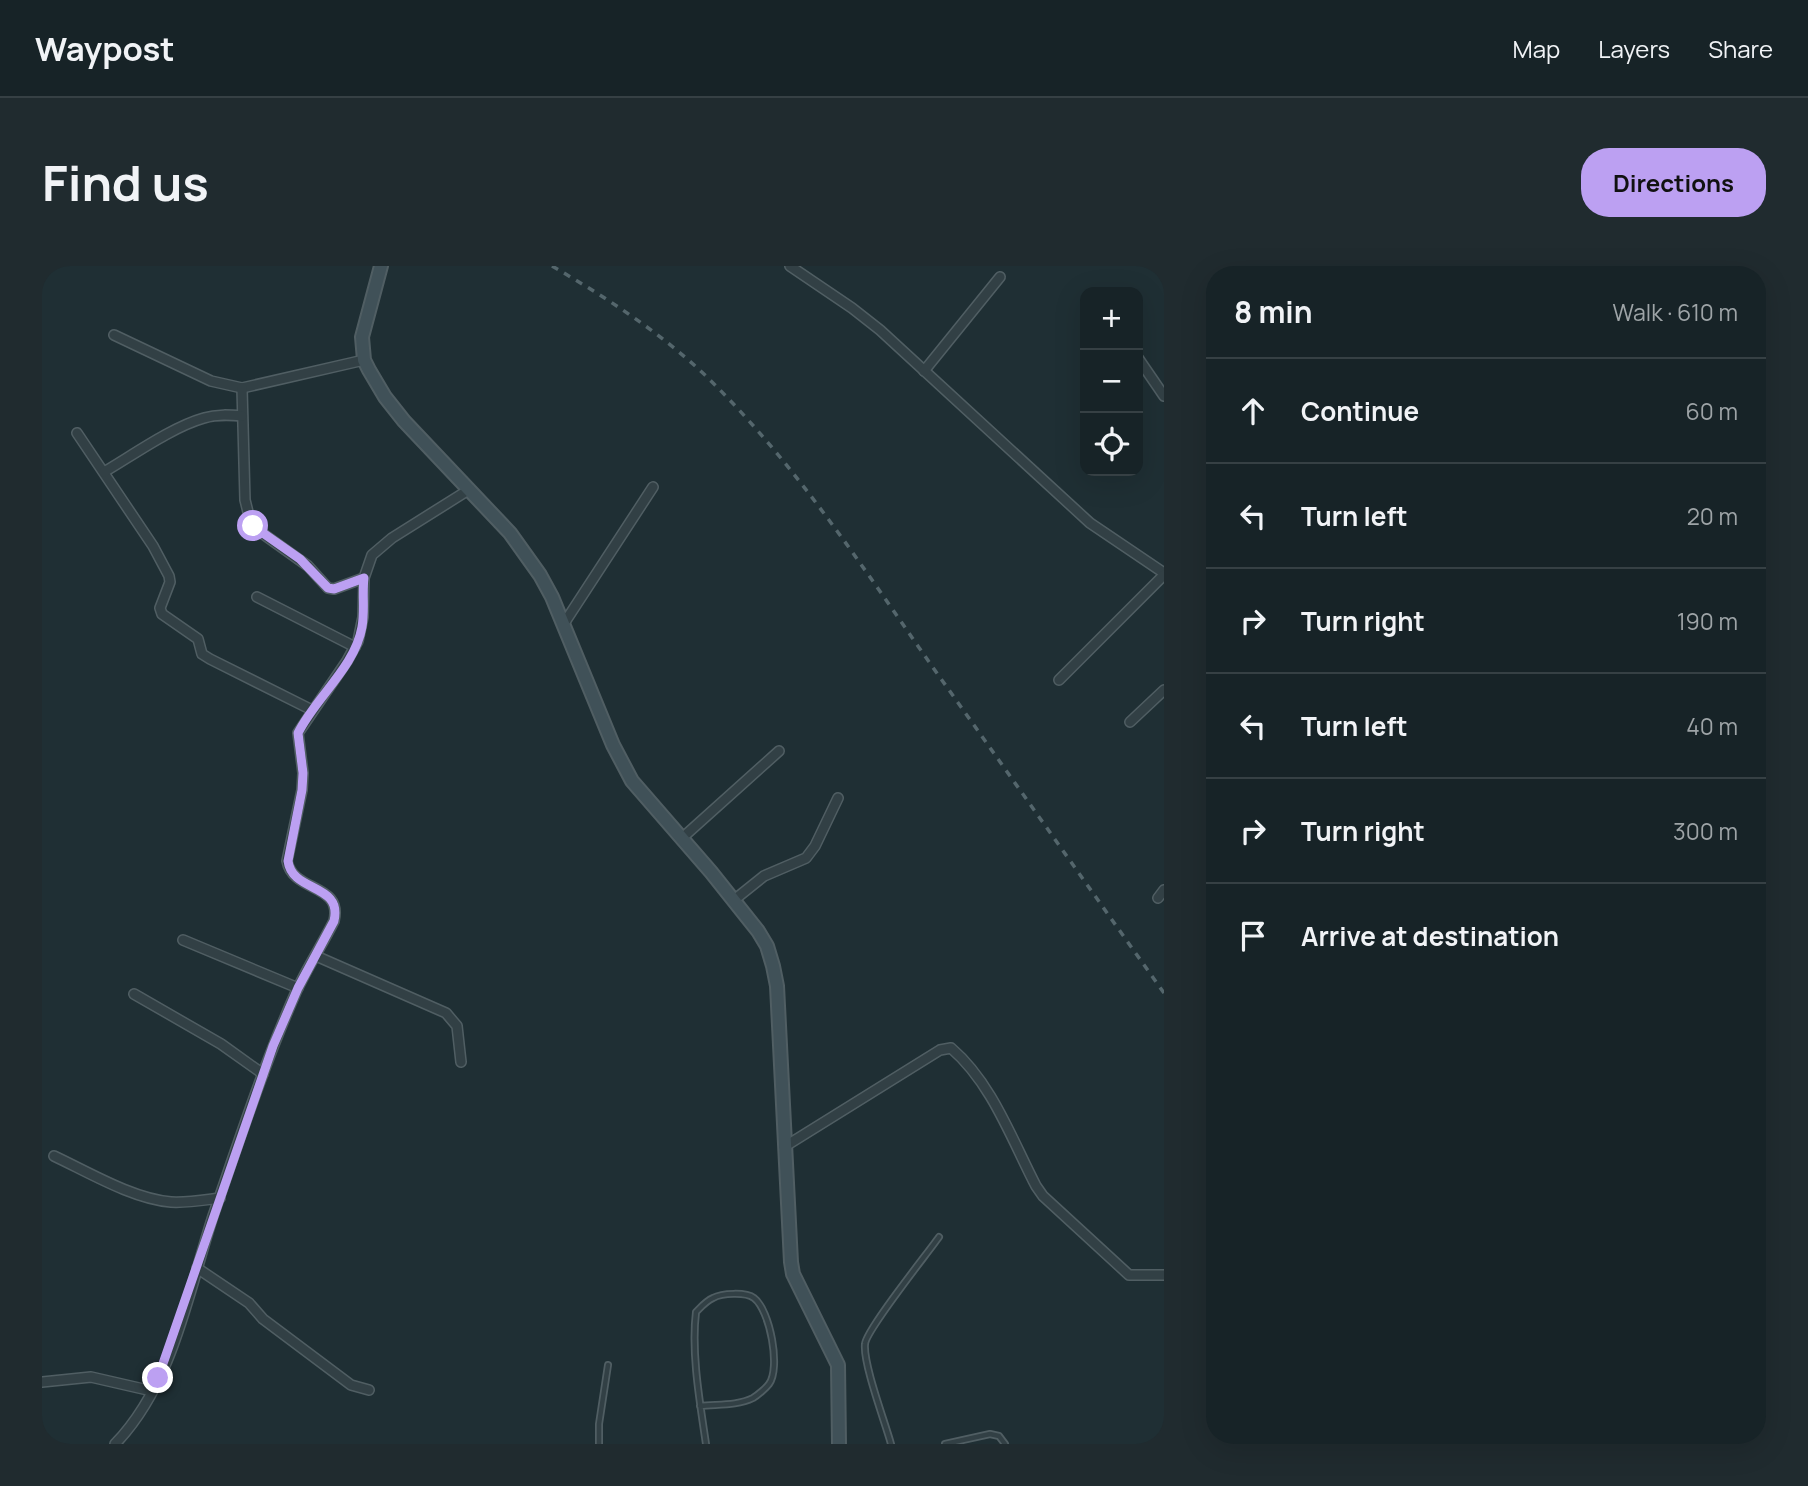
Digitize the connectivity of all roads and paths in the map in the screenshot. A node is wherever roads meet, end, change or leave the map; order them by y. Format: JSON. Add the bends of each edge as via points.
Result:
{"nodes":[{"id":1,"x":381,"y":266,"type":"edge"},
{"id":2,"x":790,"y":266,"type":"edge"},
{"id":3,"x":1000,"y":277,"type":"dead end"},
{"id":4,"x":114,"y":335,"type":"dead end"},
{"id":5,"x":364,"y":359,"type":"junction"},
{"id":6,"x":1143,"y":365,"type":"edge"},
{"id":7,"x":924,"y":371,"type":"junction"},
{"id":8,"x":242,"y":388,"type":"junction"},
{"id":9,"x":1164,"y":396,"type":"edge"},
{"id":10,"x":243,"y":416,"type":"junction"},
{"id":11,"x":77,"y":433,"type":"dead end"},
{"id":12,"x":104,"y":472,"type":"junction"},
{"id":13,"x":653,"y":487,"type":"dead end"},
{"id":14,"x":470,"y":489,"type":"junction"},
{"id":15,"x":1164,"y":574,"type":"edge"},
{"id":16,"x":364,"y":578,"type":"junction"},
{"id":17,"x":257,"y":597,"type":"dead end"},
{"id":18,"x":564,"y":625,"type":"junction"},
{"id":19,"x":355,"y":647,"type":"junction"},
{"id":20,"x":1059,"y":680,"type":"dead end"},
{"id":21,"x":1164,"y":690,"type":"edge"},
{"id":22,"x":312,"y":710,"type":"junction"},
{"id":23,"x":1130,"y":722,"type":"dead end"},
{"id":24,"x":779,"y":751,"type":"dead end"},
{"id":25,"x":838,"y":798,"type":"dead end"},
{"id":26,"x":681,"y":839,"type":"junction"},
{"id":27,"x":734,"y":900,"type":"junction"},
{"id":28,"x":183,"y":940,"type":"dead end"},
{"id":29,"x":316,"y":956,"type":"junction"},
{"id":30,"x":298,"y":988,"type":"junction"},
{"id":31,"x":134,"y":994,"type":"dead end"},
{"id":32,"x":461,"y":1062,"type":"dead end"},
{"id":33,"x":263,"y":1074,"type":"junction"},
{"id":34,"x":784,"y":1147,"type":"junction"},
{"id":35,"x":54,"y":1156,"type":"dead end"},
{"id":36,"x":220,"y":1198,"type":"junction"},
{"id":37,"x":939,"y":1237,"type":"dead end"},
{"id":38,"x":197,"y":1268,"type":"junction"},
{"id":39,"x":1164,"y":1275,"type":"edge"},
{"id":40,"x":608,"y":1365,"type":"dead end"},
{"id":41,"x":42,"y":1382,"type":"edge"},
{"id":42,"x":369,"y":1390,"type":"dead end"},
{"id":43,"x":152,"y":1391,"type":"junction"},
{"id":44,"x":700,"y":1406,"type":"junction"},
{"id":45,"x":956,"y":1443,"type":"edge"},
{"id":46,"x":115,"y":1444,"type":"edge"},
{"id":47,"x":599,"y":1444,"type":"edge"},
{"id":48,"x":706,"y":1444,"type":"edge"},
{"id":49,"x":839,"y":1444,"type":"edge"},
{"id":50,"x":891,"y":1444,"type":"edge"},
{"id":51,"x":945,"y":1444,"type":"edge"},
{"id":52,"x":1005,"y":1444,"type":"edge"}],
"edges":[{"from":1,"to":5,"type":"street","via":[[362,337]]},
{"from":2,"to":7,"type":"street","via":[[864,317]]},
{"from":3,"to":7,"type":"street"},
{"from":4,"to":8,"type":"street","via":[[211,382]]},
{"from":5,"to":8,"type":"street"},
{"from":5,"to":14,"type":"street","via":[[404,421]]},
{"from":6,"to":9,"type":"street"},
{"from":7,"to":15,"type":"street","via":[[1090,523]]},
{"from":8,"to":10,"type":"street"},
{"from":10,"to":12,"type":"street","via":[[204,418]]},
{"from":10,"to":16,"type":"street","via":[[246,511],[253,526],[300,559],[328,588]]},
{"from":11,"to":12,"type":"street"},
{"from":12,"to":22,"type":"street","via":[[169,576],[162,614],[198,639],[202,654]]},
{"from":13,"to":18,"type":"street"},
{"from":14,"to":16,"type":"street","via":[[383,544],[372,555]]},
{"from":14,"to":18,"type":"street","via":[[529,558]]},
{"from":15,"to":20,"type":"street"},
{"from":16,"to":19,"type":"street","via":[[362,629]]},
{"from":17,"to":19,"type":"street"},
{"from":18,"to":26,"type":"street","via":[[624,766],[639,792]]},
{"from":19,"to":22,"type":"street"},
{"from":21,"to":23,"type":"street"},
{"from":22,"to":29,"type":"street","via":[[298,733],[302,790],[288,861],[292,874],[335,905],[334,921]]},
{"from":24,"to":26,"type":"street"},
{"from":25,"to":27,"type":"street","via":[[806,858],[764,876]]},
{"from":26,"to":27,"type":"street"},
{"from":27,"to":34,"type":"street","via":[[758,931],[773,966]]},
{"from":28,"to":30,"type":"street"},
{"from":29,"to":30,"type":"street"},
{"from":29,"to":32,"type":"street","via":[[446,1013],[457,1026]]},
{"from":30,"to":33,"type":"street"},
{"from":31,"to":33,"type":"street"},
{"from":33,"to":36,"type":"street"},
{"from":34,"to":39,"type":"street","via":[[940,1050],[951,1048],[991,1099],[1043,1196],[1129,1275]]},
{"from":34,"to":49,"type":"street","via":[[793,1274],[838,1366]]},
{"from":35,"to":36,"type":"street","via":[[138,1194],[169,1202]]},
{"from":36,"to":38,"type":"street"},
{"from":37,"to":50,"type":"lane","via":[[864,1343]]},
{"from":38,"to":42,"type":"street","via":[[249,1303],[263,1319],[351,1385]]},
{"from":38,"to":43,"type":"street"},
{"from":40,"to":47,"type":"lane"},
{"from":41,"to":43,"type":"street","via":[[91,1377]]},
{"from":43,"to":46,"type":"street"},
{"from":44,"to":44,"type":"lane","via":[[754,1398],[770,1383],[774,1343],[762,1308],[746,1294],[716,1296],[696,1312]]},
{"from":44,"to":48,"type":"lane"},
{"from":45,"to":51,"type":"lane"},
{"from":45,"to":52,"type":"lane","via":[[990,1434]]}]}
